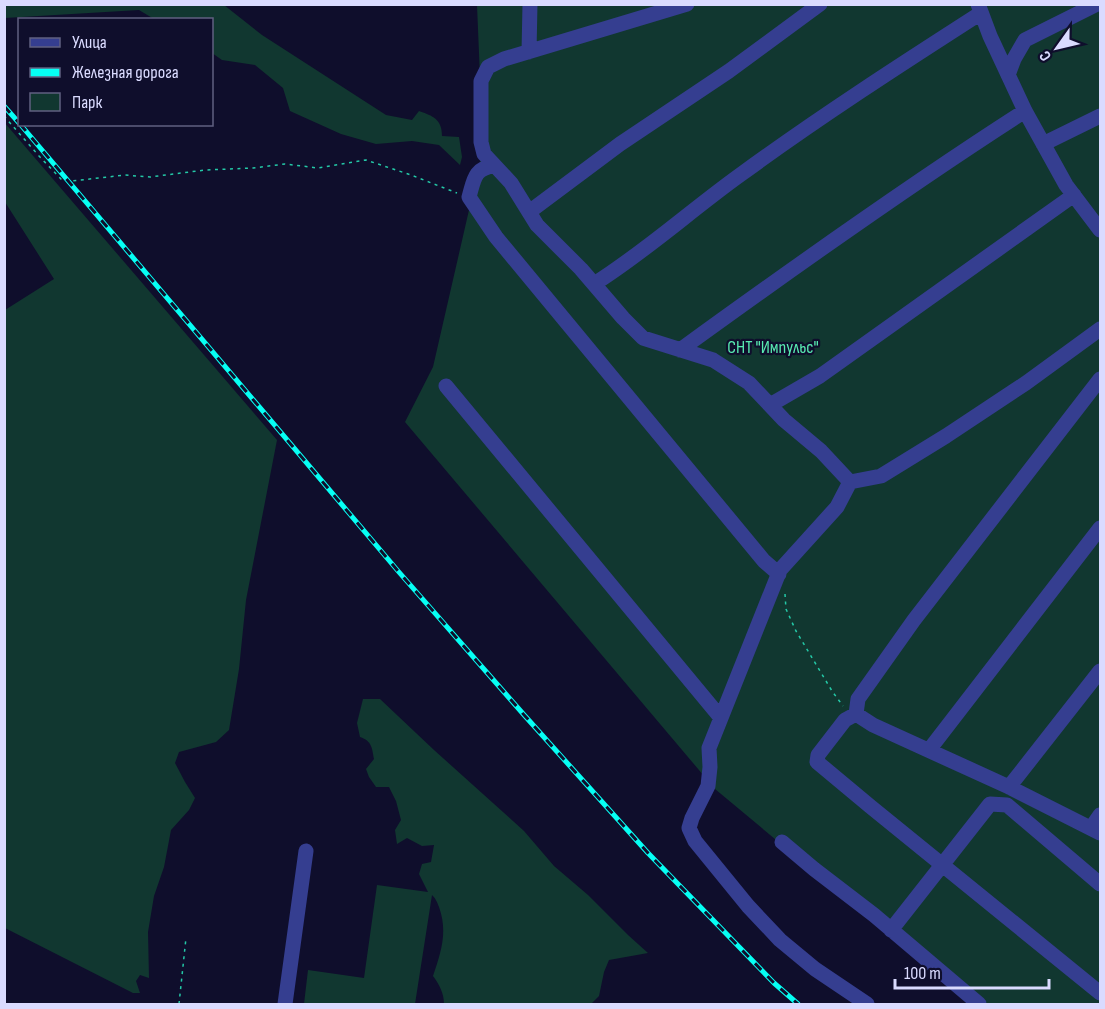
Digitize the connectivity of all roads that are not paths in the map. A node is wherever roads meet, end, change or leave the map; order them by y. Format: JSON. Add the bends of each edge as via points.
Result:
{"nodes":[{"id":1,"x":530,"y":4,"type":"edge"},
{"id":2,"x":687,"y":4,"type":"edge"},
{"id":3,"x":820,"y":4,"type":"edge"},
{"id":4,"x":1097,"y":4,"type":"edge"},
{"id":5,"x":980,"y":9,"type":"edge"},
{"id":6,"x":529,"y":52,"type":"junction"},
{"id":7,"x":1008,"y":75,"type":"junction"},
{"id":8,"x":1026,"y":111,"type":"junction"},
{"id":9,"x":1101,"y":116,"type":"edge"},
{"id":10,"x":1043,"y":144,"type":"junction"},
{"id":11,"x":494,"y":166,"type":"junction"},
{"id":12,"x":1074,"y":195,"type":"junction"},
{"id":13,"x":529,"y":212,"type":"junction"},
{"id":14,"x":1101,"y":230,"type":"edge"},
{"id":15,"x":594,"y":284,"type":"junction"},
{"id":16,"x":1101,"y":329,"type":"edge"},
{"id":17,"x":680,"y":350,"type":"junction"},
{"id":18,"x":1100,"y":379,"type":"edge"},
{"id":19,"x":446,"y":386,"type":"dead end"},
{"id":20,"x":770,"y":405,"type":"junction"},
{"id":21,"x":850,"y":482,"type":"junction"},
{"id":22,"x":1101,"y":528,"type":"edge"},
{"id":23,"x":779,"y":574,"type":"junction"},
{"id":24,"x":1101,"y":671,"type":"edge"},
{"id":25,"x":856,"y":714,"type":"junction"},
{"id":26,"x":720,"y":718,"type":"junction"},
{"id":27,"x":929,"y":750,"type":"junction"},
{"id":28,"x":1009,"y":787,"type":"junction"},
{"id":29,"x":1101,"y":815,"type":"edge"},
{"id":30,"x":1096,"y":830,"type":"edge"},
{"id":31,"x":782,"y":842,"type":"dead end"},
{"id":32,"x":306,"y":851,"type":"dead end"},
{"id":33,"x":943,"y":866,"type":"junction"},
{"id":34,"x":1101,"y":884,"type":"edge"},
{"id":35,"x":891,"y":930,"type":"junction"},
{"id":36,"x":1101,"y":993,"type":"edge"},
{"id":37,"x":285,"y":1005,"type":"edge"},
{"id":38,"x":867,"y":1005,"type":"edge"},
{"id":39,"x":979,"y":1005,"type":"edge"}],
"edges":[{"from":1,"to":6,"type":"lane"},
{"from":2,"to":6,"type":"lane"},
{"from":3,"to":13,"type":"lane"},
{"from":4,"to":7,"type":"lane","via":[[1025,40]]},
{"from":5,"to":7,"type":"lane"},
{"from":5,"to":15,"type":"lane","via":[[739,176]]},
{"from":6,"to":11,"type":"lane","via":[[488,67],[482,81],[481,142],[484,154]]},
{"from":7,"to":8,"type":"lane"},
{"from":8,"to":10,"type":"lane"},
{"from":8,"to":17,"type":"lane"},
{"from":9,"to":10,"type":"lane"},
{"from":10,"to":12,"type":"lane"},
{"from":11,"to":13,"type":"lane","via":[[511,183]]},
{"from":11,"to":23,"type":"lane","via":[[481,169],[475,176],[469,197],[483,219],[764,561]]},
{"from":12,"to":14,"type":"lane"},
{"from":12,"to":20,"type":"lane","via":[[819,376]]},
{"from":13,"to":15,"type":"lane"},
{"from":15,"to":17,"type":"lane","via":[[643,338]]},
{"from":16,"to":21,"type":"lane","via":[[937,442],[881,476]]},
{"from":17,"to":20,"type":"lane","via":[[712,360],[749,383]]},
{"from":18,"to":25,"type":"lane","via":[[914,620],[858,699]]},
{"from":19,"to":26,"type":"lane"},
{"from":20,"to":21,"type":"lane"},
{"from":21,"to":23,"type":"lane","via":[[837,507]]},
{"from":22,"to":27,"type":"lane"},
{"from":23,"to":26,"type":"lane"},
{"from":24,"to":28,"type":"lane"},
{"from":25,"to":27,"type":"lane"},
{"from":25,"to":33,"type":"lane","via":[[845,720],[818,755],[817,762]]},
{"from":26,"to":38,"type":"lane","via":[[709,748],[708,786],[689,828],[695,841],[780,940]]},
{"from":27,"to":28,"type":"lane"},
{"from":28,"to":30,"type":"lane"},
{"from":29,"to":30,"type":"lane"},
{"from":31,"to":35,"type":"lane"},
{"from":32,"to":37,"type":"lane"},
{"from":33,"to":34,"type":"lane","via":[[990,804],[1007,805]]},
{"from":33,"to":35,"type":"lane"},
{"from":33,"to":36,"type":"lane"},
{"from":35,"to":39,"type":"lane"}]}
